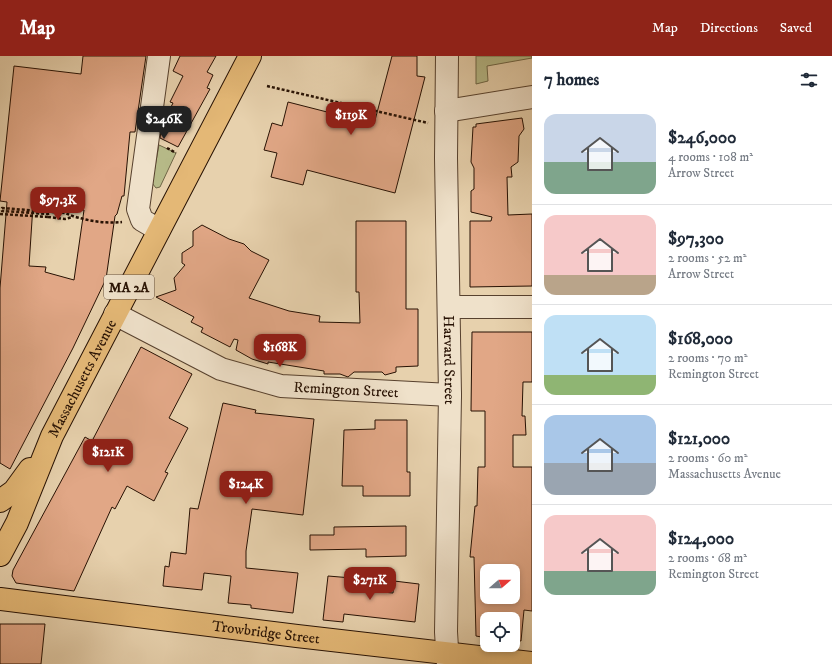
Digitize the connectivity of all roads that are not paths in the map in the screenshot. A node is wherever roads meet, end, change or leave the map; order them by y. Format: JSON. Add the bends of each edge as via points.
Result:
{"nodes":[{"id":1,"x":159,"y":56,"type":"edge"},
{"id":2,"x":250,"y":56,"type":"edge"},
{"id":3,"x":447,"y":56,"type":"edge"},
{"id":4,"x":532,"y":97,"type":"edge"},
{"id":5,"x":439,"y":117,"type":"junction"},
{"id":6,"x":159,"y":230,"type":"junction"},
{"id":7,"x":450,"y":307,"type":"junction"},
{"id":8,"x":532,"y":307,"type":"edge"},
{"id":9,"x":115,"y":314,"type":"junction"},
{"id":10,"x":450,"y":395,"type":"junction"},
{"id":11,"x":52,"y":436,"type":"junction"},
{"id":12,"x":0,"y":501,"type":"edge"},
{"id":13,"x":0,"y":556,"type":"edge"},
{"id":14,"x":0,"y":599,"type":"edge"},
{"id":15,"x":448,"y":659,"type":"edge"},
{"id":16,"x":532,"y":663,"type":"edge"}],
"edges":[{"from":1,"to":6,"type":"street","via":[[138,209],[142,220]]},
{"from":2,"to":6,"type":"main road","name":"Massachusetts Avenue","number":"MA 2A"},
{"from":3,"to":5,"type":"street","name":"Harvard Street"},
{"from":4,"to":5,"type":"street"},
{"from":5,"to":7,"type":"street","name":"Harvard Street"},
{"from":6,"to":9,"type":"main road","name":"Massachusetts Avenue","number":"MA 2A"},
{"from":7,"to":8,"type":"street"},
{"from":7,"to":10,"type":"street","name":"Harvard Street"},
{"from":9,"to":10,"type":"street","name":"Remington Street","via":[[221,369],[281,386]]},
{"from":9,"to":11,"type":"main road","name":"Massachusetts Avenue","number":"MA 2A"},
{"from":10,"to":15,"type":"street","name":"Harvard Street"},
{"from":11,"to":12,"type":"main road","via":[[16,489]]},
{"from":11,"to":13,"type":"main road","name":"Massachusetts Avenue","number":"MA 2A","via":[[17,523]]},
{"from":14,"to":15,"type":"main road","name":"Trowbridge Street"},
{"from":15,"to":16,"type":"main road","name":"Trowbridge Street"}]}
